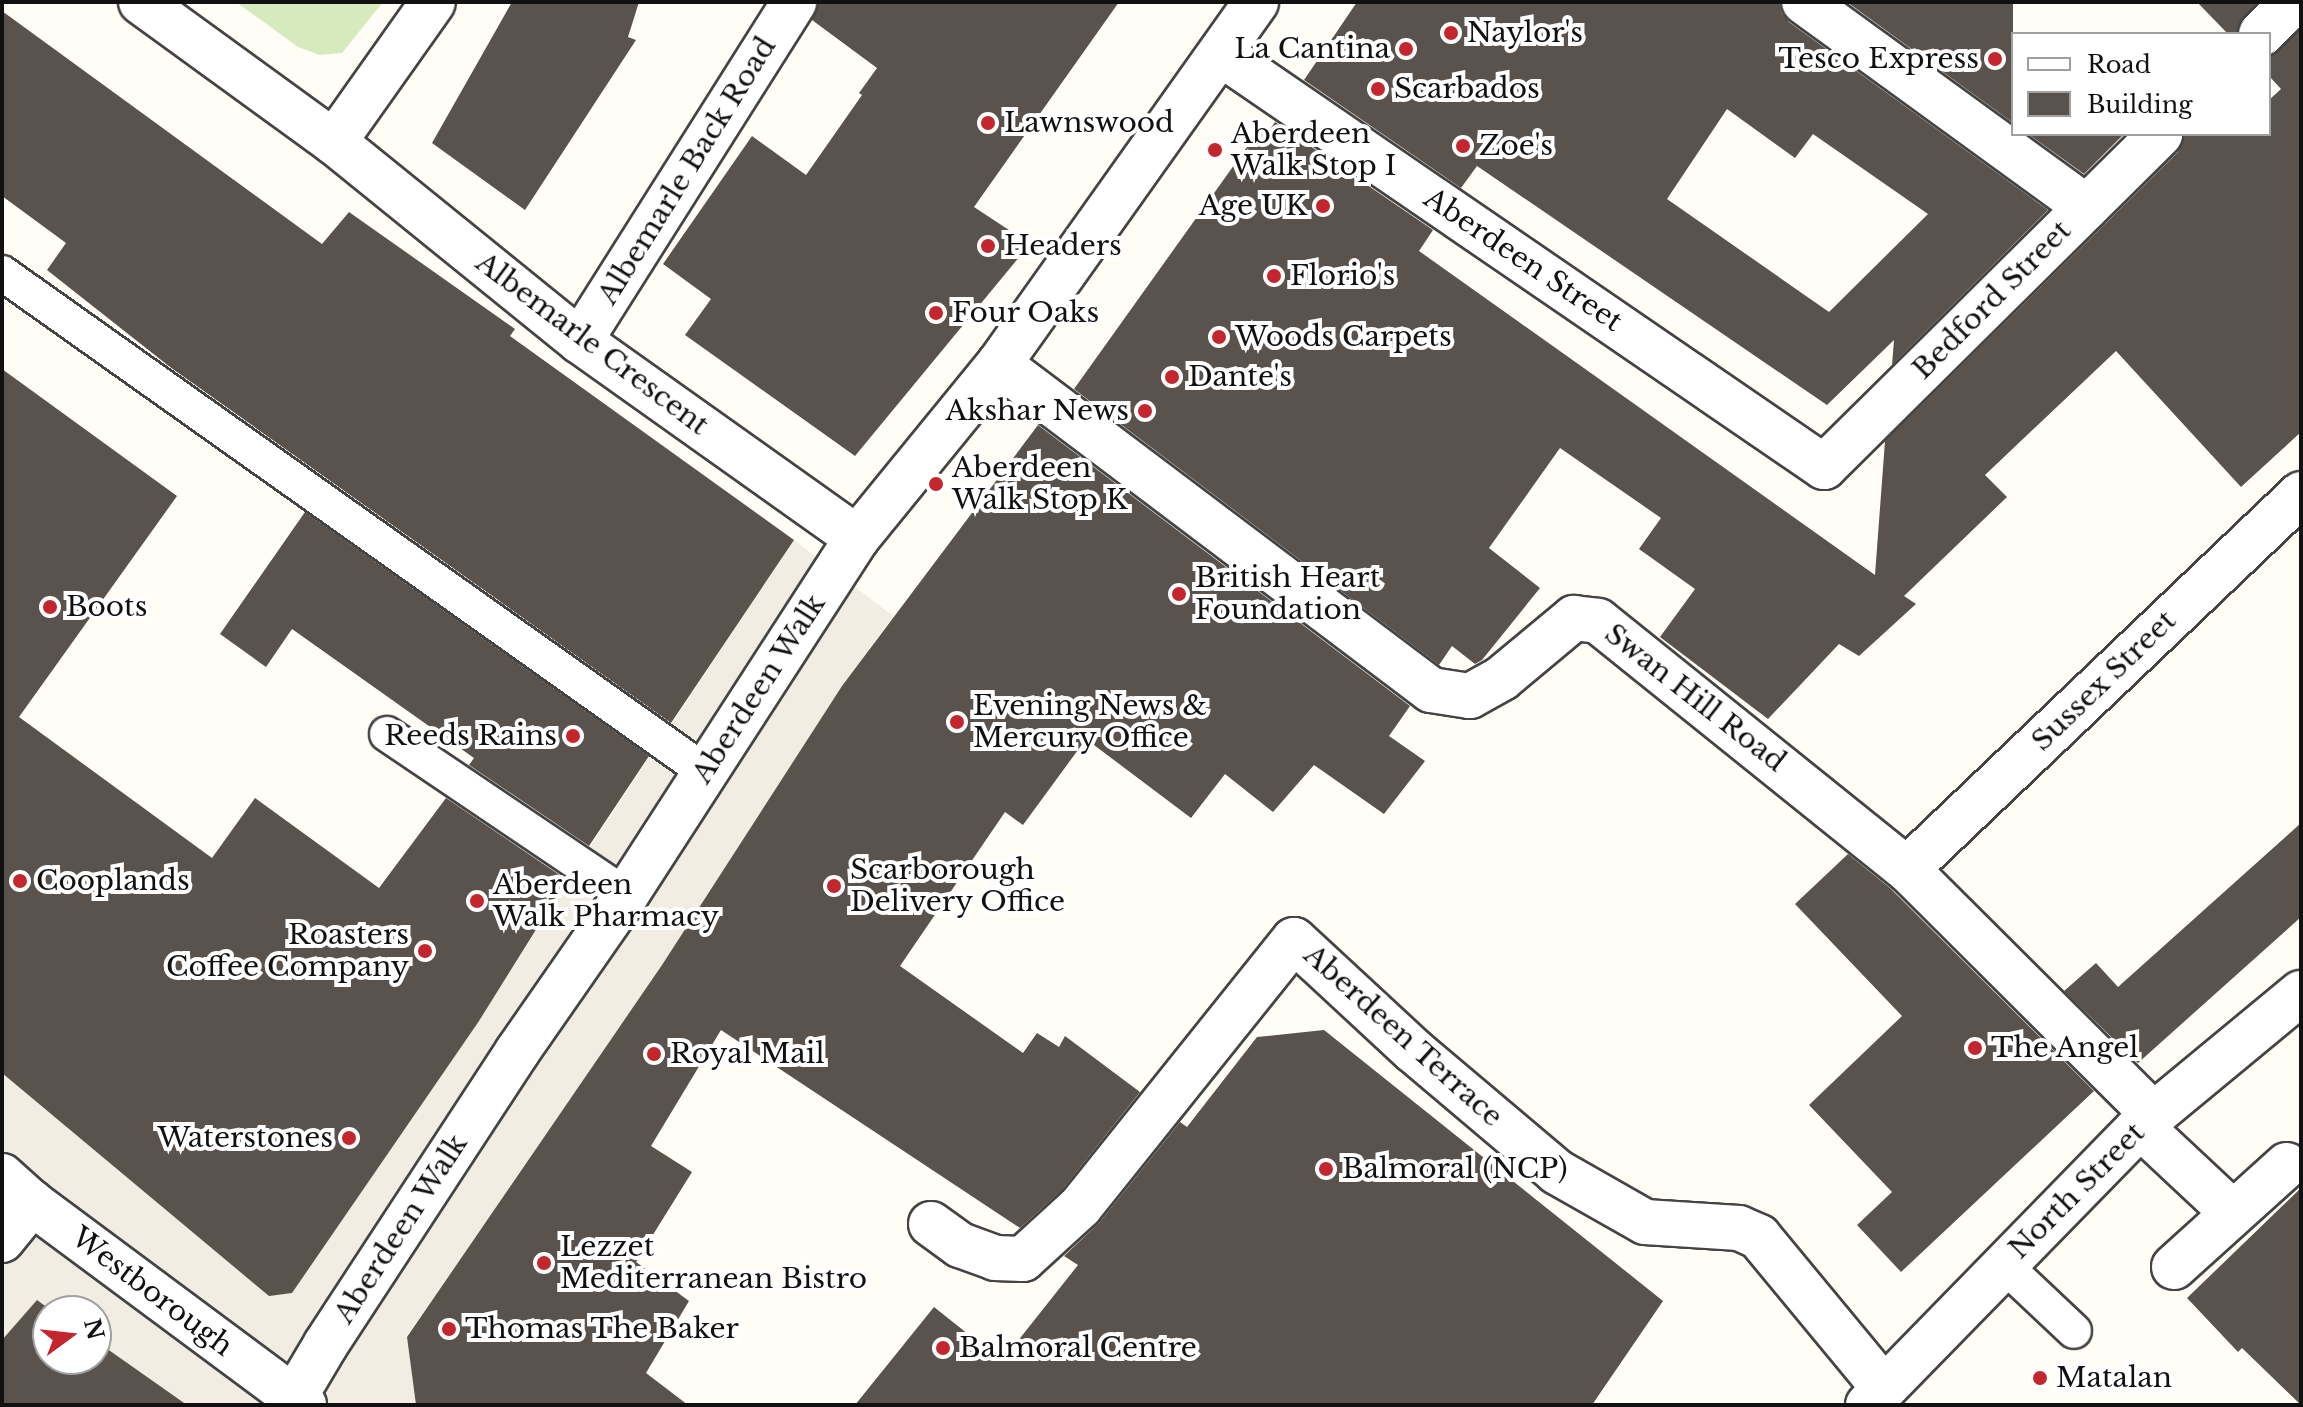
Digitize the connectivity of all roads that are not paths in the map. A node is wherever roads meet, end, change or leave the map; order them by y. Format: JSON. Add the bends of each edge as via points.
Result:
{"nodes":[{"id":1,"x":141,"y":2,"type":"edge"},
{"id":2,"x":433,"y":2,"type":"edge"},
{"id":3,"x":794,"y":2,"type":"edge"},
{"id":4,"x":1256,"y":2,"type":"edge"},
{"id":5,"x":1804,"y":2,"type":"edge"},
{"id":6,"x":2293,"y":2,"type":"edge"},
{"id":7,"x":2263,"y":32,"type":"edge"},
{"id":8,"x":1221,"y":54,"type":"junction"},
{"id":9,"x":2158,"y":136,"type":"edge"},
{"id":10,"x":334,"y":142,"type":"junction"},
{"id":11,"x":2086,"y":207,"type":"junction"},
{"id":12,"x":2,"y":273,"type":"edge"},
{"id":13,"x":580,"y":341,"type":"junction"},
{"id":14,"x":999,"y":364,"type":"junction"},
{"id":15,"x":1824,"y":467,"type":"joint"},
{"id":16,"x":2301,"y":494,"type":"edge"},
{"id":17,"x":857,"y":538,"type":"junction"},
{"id":18,"x":387,"y":734,"type":"dead end"},
{"id":19,"x":704,"y":771,"type":"junction"},
{"id":20,"x":1907,"y":869,"type":"junction"},
{"id":21,"x":626,"y":895,"type":"junction"},
{"id":22,"x":2301,"y":993,"type":"edge"},
{"id":23,"x":2147,"y":1120,"type":"junction"},
{"id":24,"x":2287,"y":1165,"type":"dead end"},
{"id":25,"x":17,"y":1189,"type":"edge"},
{"id":26,"x":2233,"y":1213,"type":"junction"},
{"id":27,"x":931,"y":1224,"type":"dead end"},
{"id":28,"x":2,"y":1240,"type":"edge"},
{"id":29,"x":2004,"y":1265,"type":"junction"},
{"id":30,"x":2174,"y":1267,"type":"dead end"},
{"id":31,"x":2074,"y":1331,"type":"dead end"},
{"id":32,"x":1876,"y":1396,"type":"edge"},
{"id":33,"x":299,"y":1401,"type":"edge"}],
"edges":[{"from":1,"to":10,"type":"street","name":"Albemarle Crescent"},
{"from":2,"to":10,"type":"street"},
{"from":3,"to":13,"type":"street","name":"Albemarle Back Road"},
{"from":4,"to":8,"type":"street","name":"Aberdeen Walk"},
{"from":5,"to":11,"type":"street"},
{"from":6,"to":7,"type":"street"},
{"from":8,"to":14,"type":"street","name":"Aberdeen Walk"},
{"from":8,"to":15,"type":"street","name":"Aberdeen Street"},
{"from":9,"to":11,"type":"street","name":"Bedford Street"},
{"from":10,"to":13,"type":"street","name":"Albemarle Crescent"},
{"from":11,"to":15,"type":"street","name":"Bedford Street"},
{"from":12,"to":19,"type":"lane"},
{"from":13,"to":17,"type":"street","name":"Albemarle Crescent"},
{"from":14,"to":17,"type":"street","name":"Aberdeen Walk"},
{"from":14,"to":20,"type":"street","name":"Swan Hill Road","via":[[1431,690],[1470,696],[1502,678],[1574,618],[1598,621]]},
{"from":16,"to":20,"type":"street","name":"Sussex Street"},
{"from":17,"to":19,"type":"street","name":"Aberdeen Walk"},
{"from":18,"to":21,"type":"lane"},
{"from":19,"to":21,"type":"street","name":"Aberdeen Walk"},
{"from":20,"to":23,"type":"street","name":"Swan Hill Road"},
{"from":21,"to":33,"type":"street","name":"Aberdeen Walk","via":[[517,1052]]},
{"from":22,"to":23,"type":"street","name":"North Street"},
{"from":23,"to":26,"type":"street","name":"Swan Hill Road"},
{"from":23,"to":29,"type":"street","name":"North Street"},
{"from":24,"to":26,"type":"street"},
{"from":25,"to":28,"type":"street"},
{"from":25,"to":33,"type":"street","name":"Westborough"},
{"from":26,"to":30,"type":"street"},
{"from":27,"to":32,"type":"street","name":"Aberdeen Terrace","via":[[995,1258],[1023,1259],[1080,1207],[1294,940],[1557,1172],[1645,1222],[1739,1228],[1759,1237]]},
{"from":29,"to":31,"type":"lane"},
{"from":29,"to":32,"type":"street","name":"North Street"}]}
